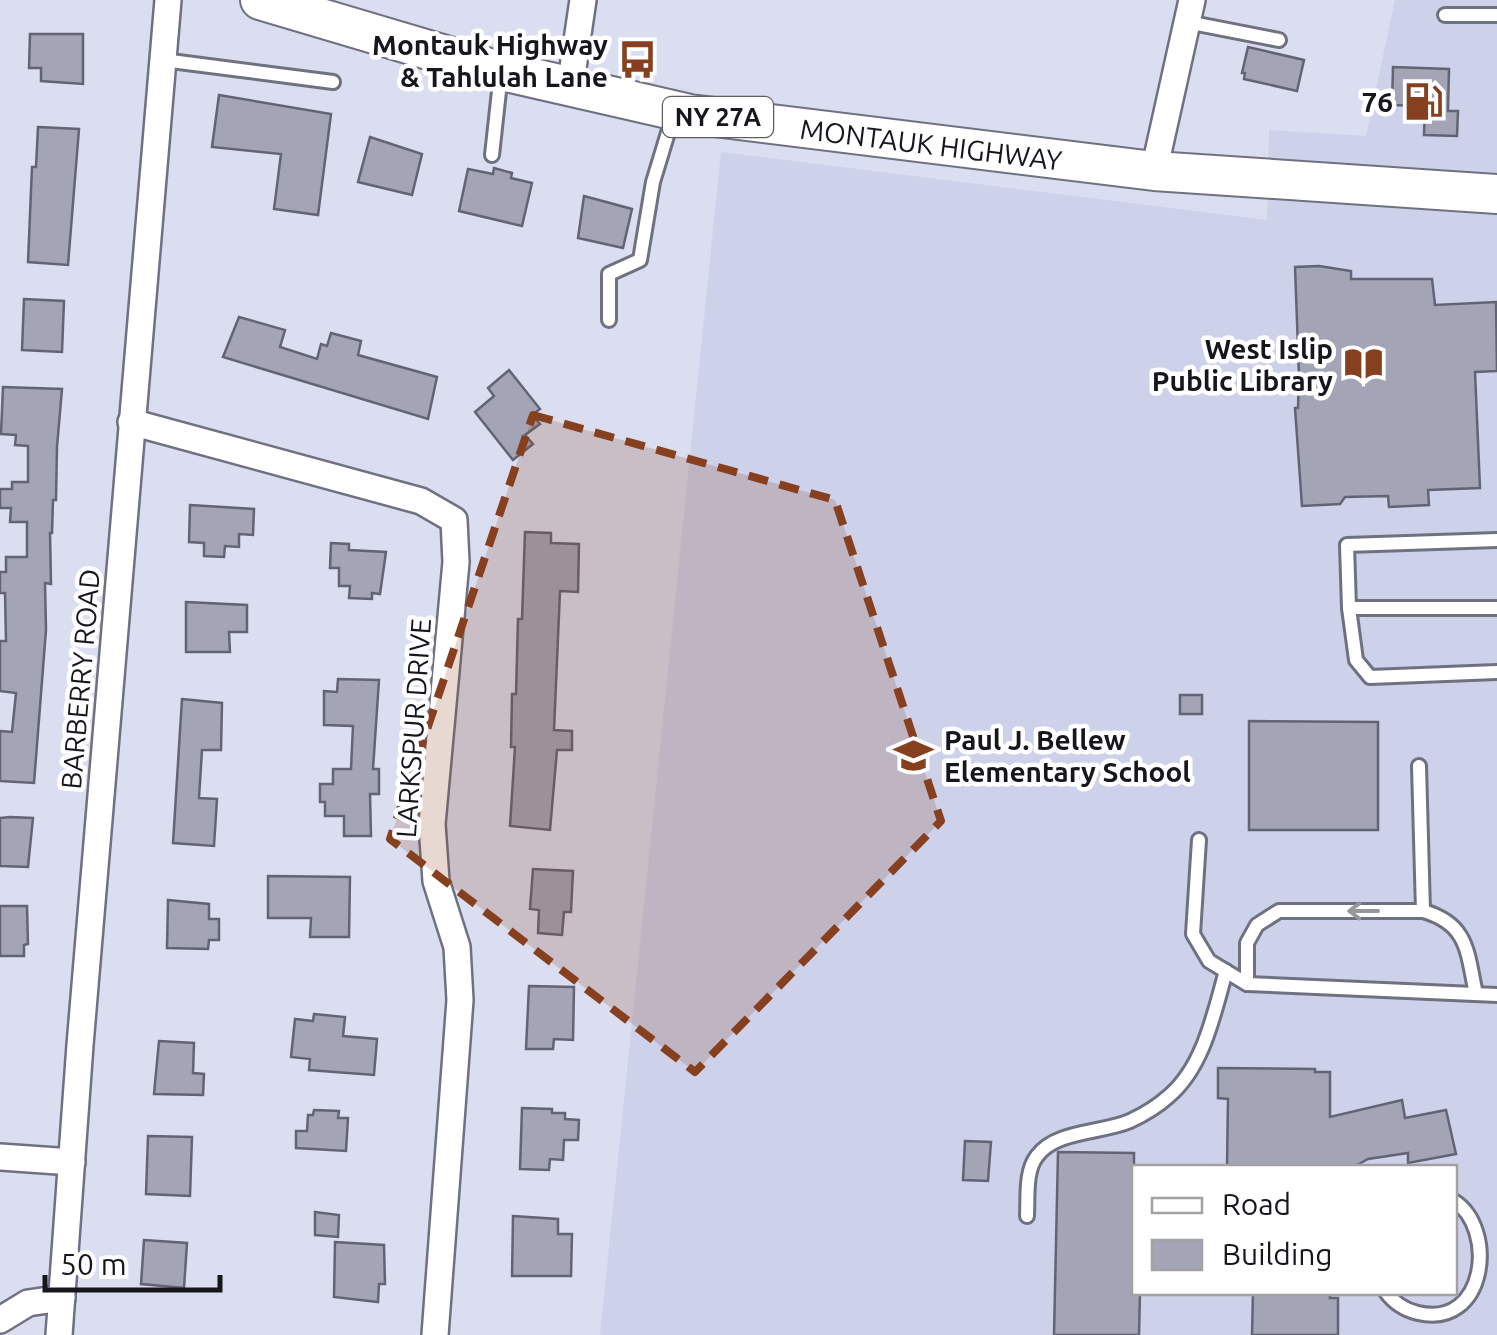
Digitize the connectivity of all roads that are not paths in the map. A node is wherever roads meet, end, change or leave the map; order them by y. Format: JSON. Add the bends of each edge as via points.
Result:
{"nodes":[{"id":1,"x":168,"y":0,"type":"edge"},
{"id":2,"x":260,"y":0,"type":"edge"},
{"id":3,"x":583,"y":0,"type":"edge"},
{"id":4,"x":1189,"y":11,"type":"edge"},
{"id":5,"x":1445,"y":15,"type":"dead end"},
{"id":6,"x":1497,"y":15,"type":"edge"},
{"id":7,"x":1279,"y":40,"type":"dead end"},
{"id":8,"x":162,"y":60,"type":"junction"},
{"id":9,"x":501,"y":71,"type":"junction"},
{"id":10,"x":333,"y":82,"type":"dead end"},
{"id":11,"x":570,"y":88,"type":"junction"},
{"id":12,"x":674,"y":110,"type":"junction"},
{"id":13,"x":492,"y":155,"type":"dead end"},
{"id":14,"x":1154,"y":171,"type":"junction"},
{"id":15,"x":1497,"y":194,"type":"edge"},
{"id":16,"x":609,"y":320,"type":"dead end"},
{"id":17,"x":131,"y":422,"type":"junction"},
{"id":18,"x":1497,"y":540,"type":"edge"},
{"id":19,"x":1348,"y":608,"type":"junction"},
{"id":20,"x":1497,"y":608,"type":"edge"},
{"id":21,"x":1497,"y":672,"type":"edge"},
{"id":22,"x":1419,"y":766,"type":"dead end"},
{"id":23,"x":1199,"y":840,"type":"dead end"},
{"id":24,"x":1423,"y":911,"type":"junction"},
{"id":25,"x":1226,"y":971,"type":"junction"},
{"id":26,"x":1248,"y":984,"type":"junction"},
{"id":27,"x":1476,"y":994,"type":"junction"},
{"id":28,"x":1497,"y":995,"type":"edge"},
{"id":29,"x":0,"y":1156,"type":"edge"},
{"id":30,"x":72,"y":1162,"type":"junction"},
{"id":31,"x":1457,"y":1203,"type":"edge"},
{"id":32,"x":1026,"y":1216,"type":"dead end"},
{"id":33,"x":1389,"y":1295,"type":"edge"},
{"id":34,"x":62,"y":1298,"type":"junction"},
{"id":35,"x":0,"y":1321,"type":"edge"},
{"id":36,"x":59,"y":1335,"type":"edge"},
{"id":37,"x":436,"y":1335,"type":"edge"}],
"edges":[{"from":1,"to":8,"type":"street","name":"BARBERRY ROAD"},
{"from":2,"to":9,"type":"main road","name":"MONTAUK HIGHWAY","number":"NY 27A"},
{"from":3,"to":11,"type":"street"},
{"from":4,"to":7,"type":"lane"},
{"from":4,"to":14,"type":"street"},
{"from":5,"to":6,"type":"lane"},
{"from":8,"to":10,"type":"lane"},
{"from":8,"to":17,"type":"street","name":"BARBERRY ROAD"},
{"from":9,"to":11,"type":"main road","name":"MONTAUK HIGHWAY","number":"NY 27A"},
{"from":9,"to":13,"type":"lane"},
{"from":11,"to":12,"type":"main road","name":"MONTAUK HIGHWAY","number":"NY 27A"},
{"from":12,"to":14,"type":"main road","name":"MONTAUK HIGHWAY","number":"NY 27A"},
{"from":12,"to":16,"type":"lane","via":[[640,260],[609,274]]},
{"from":14,"to":15,"type":"main road","name":"MONTAUK HIGHWAY","number":"NY 27A"},
{"from":17,"to":30,"type":"street","name":"BARBERRY ROAD"},
{"from":17,"to":37,"type":"street","name":"LARKSPUR DRIVE","via":[[422,501],[454,520],[456,562],[432,824],[436,880],[457,947],[460,1000]]},
{"from":18,"to":19,"type":"lane","via":[[1347,545]]},
{"from":19,"to":20,"type":"lane"},
{"from":19,"to":21,"type":"lane","via":[[1356,660],[1370,678]]},
{"from":22,"to":24,"type":"lane"},
{"from":23,"to":25,"type":"lane","via":[[1193,934],[1208,961]]},
{"from":24,"to":26,"type":"lane","one_way":true,"via":[[1279,911],[1247,943]]},
{"from":24,"to":27,"type":"lane","via":[[1463,935]]},
{"from":25,"to":26,"type":"lane"},
{"from":25,"to":32,"type":"lane","via":[[1186,1079],[1130,1121],[1052,1143],[1030,1173]]},
{"from":26,"to":27,"type":"lane"},
{"from":27,"to":28,"type":"lane"},
{"from":29,"to":30,"type":"street"},
{"from":30,"to":34,"type":"street","name":"BARBERRY ROAD"},
{"from":31,"to":33,"type":"lane","via":[[1487,1232],[1492,1250],[1482,1289],[1458,1309],[1428,1316],[1408,1311]]},
{"from":34,"to":35,"type":"street","via":[[28,1303]]},
{"from":34,"to":36,"type":"street","name":"BARBERRY ROAD"}]}
